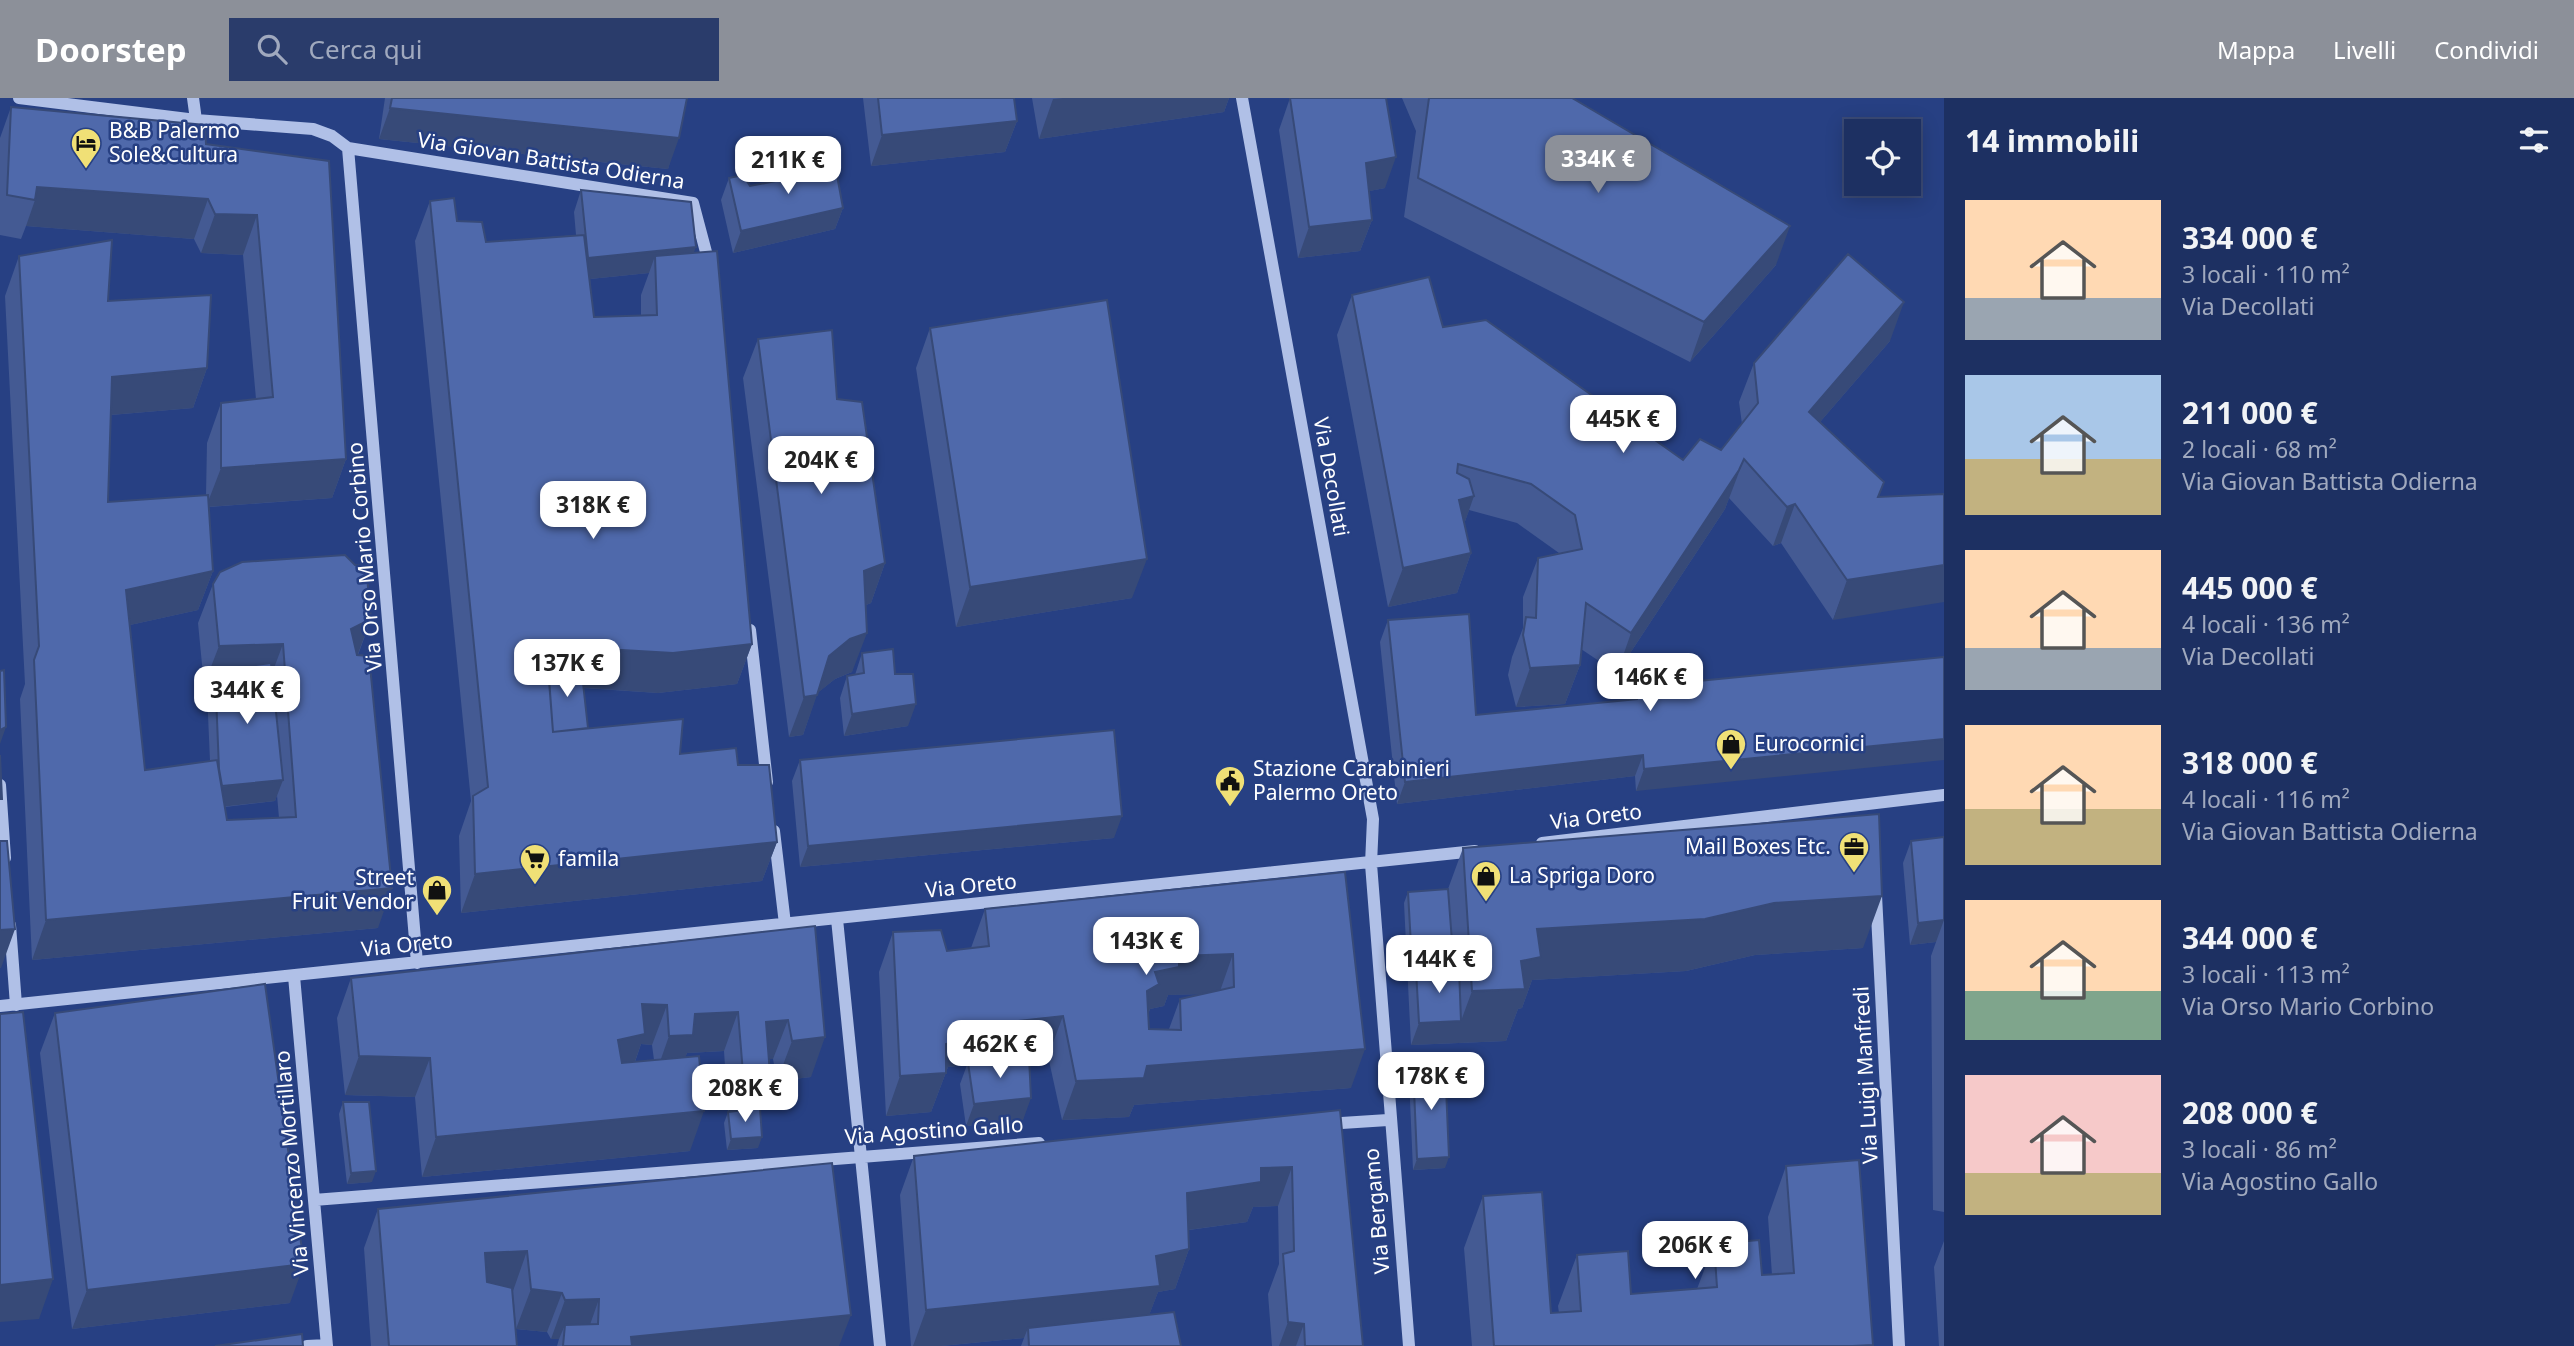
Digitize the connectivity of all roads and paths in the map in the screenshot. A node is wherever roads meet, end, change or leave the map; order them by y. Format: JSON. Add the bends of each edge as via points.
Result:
{"nodes":[{"id":1,"x":19,"y":98,"type":"edge"},
{"id":2,"x":193,"y":98,"type":"edge"},
{"id":3,"x":1242,"y":98,"type":"edge"},
{"id":4,"x":195,"y":120,"type":"junction"},
{"id":5,"x":348,"y":148,"type":"junction"},
{"id":6,"x":712,"y":280,"type":"edge"},
{"id":7,"x":748,"y":614,"type":"edge"},
{"id":8,"x":0,"y":785,"type":"edge"},
{"id":9,"x":1944,"y":795,"type":"edge"},
{"id":10,"x":1871,"y":802,"type":"junction"},
{"id":11,"x":770,"y":803,"type":"edge"},
{"id":12,"x":772,"y":816,"type":"edge"},
{"id":13,"x":1872,"y":816,"type":"edge"},
{"id":14,"x":1524,"y":845,"type":"edge"},
{"id":15,"x":1482,"y":850,"type":"edge"},
{"id":16,"x":1371,"y":864,"type":"junction"},
{"id":17,"x":6,"y":868,"type":"edge"},
{"id":18,"x":1875,"y":886,"type":"edge"},
{"id":19,"x":9,"y":909,"type":"edge"},
{"id":20,"x":837,"y":919,"type":"junction"},
{"id":21,"x":785,"y":925,"type":"junction"},
{"id":22,"x":417,"y":963,"type":"junction"},
{"id":23,"x":294,"y":976,"type":"junction"},
{"id":24,"x":16,"y":1005,"type":"junction"},
{"id":25,"x":0,"y":1006,"type":"edge"},
{"id":26,"x":1388,"y":1120,"type":"junction"},
{"id":27,"x":1305,"y":1125,"type":"edge"},
{"id":28,"x":1056,"y":1142,"type":"edge"},
{"id":29,"x":862,"y":1154,"type":"junction"},
{"id":30,"x":314,"y":1200,"type":"junction"},
{"id":31,"x":327,"y":1345,"type":"edge"},
{"id":32,"x":307,"y":1346,"type":"edge"},
{"id":33,"x":880,"y":1346,"type":"edge"},
{"id":34,"x":1409,"y":1346,"type":"edge"},
{"id":35,"x":1899,"y":1346,"type":"edge"}],
"edges":[{"from":1,"to":4,"type":"street"},
{"from":2,"to":4,"type":"street"},
{"from":3,"to":16,"type":"street","name":"Via Decollati","via":[[1373,819]]},
{"from":4,"to":5,"type":"street","via":[[313,129]]},
{"from":5,"to":6,"type":"street","name":"Via Giovan Battista Odierna","via":[[693,203]]},
{"from":5,"to":22,"type":"street","name":"Via Orso Mario Corbino"},
{"from":7,"to":11,"type":"street"},
{"from":8,"to":17,"type":"street"},
{"from":9,"to":10,"type":"street","name":"Via Oreto"},
{"from":10,"to":13,"type":"street"},
{"from":10,"to":14,"type":"street","name":"Via Oreto"},
{"from":12,"to":21,"type":"street"},
{"from":15,"to":16,"type":"street","name":"Via Oreto"},
{"from":16,"to":20,"type":"street","name":"Via Oreto"},
{"from":16,"to":26,"type":"street","name":"Via Bergamo"},
{"from":18,"to":35,"type":"street","name":"Via Luigi Manfredi"},
{"from":19,"to":24,"type":"street"},
{"from":20,"to":21,"type":"street","name":"Via Oreto"},
{"from":20,"to":29,"type":"street"},
{"from":21,"to":22,"type":"street","name":"Via Oreto"},
{"from":22,"to":23,"type":"street","name":"Via Oreto"},
{"from":23,"to":24,"type":"street","name":"Via Oreto"},
{"from":23,"to":30,"type":"street","name":"Via Vincenzo Mortillaro"},
{"from":24,"to":25,"type":"street","name":"Via Oreto"},
{"from":26,"to":27,"type":"street"},
{"from":26,"to":34,"type":"street","name":"Via Bergamo"},
{"from":28,"to":29,"type":"street","name":"Via Agostino Gallo"},
{"from":29,"to":30,"type":"street","name":"Via Agostino Gallo"},
{"from":29,"to":33,"type":"street"},
{"from":30,"to":31,"type":"street","name":"Via Vincenzo Mortillaro"},
{"from":31,"to":32,"type":"street"}]}
